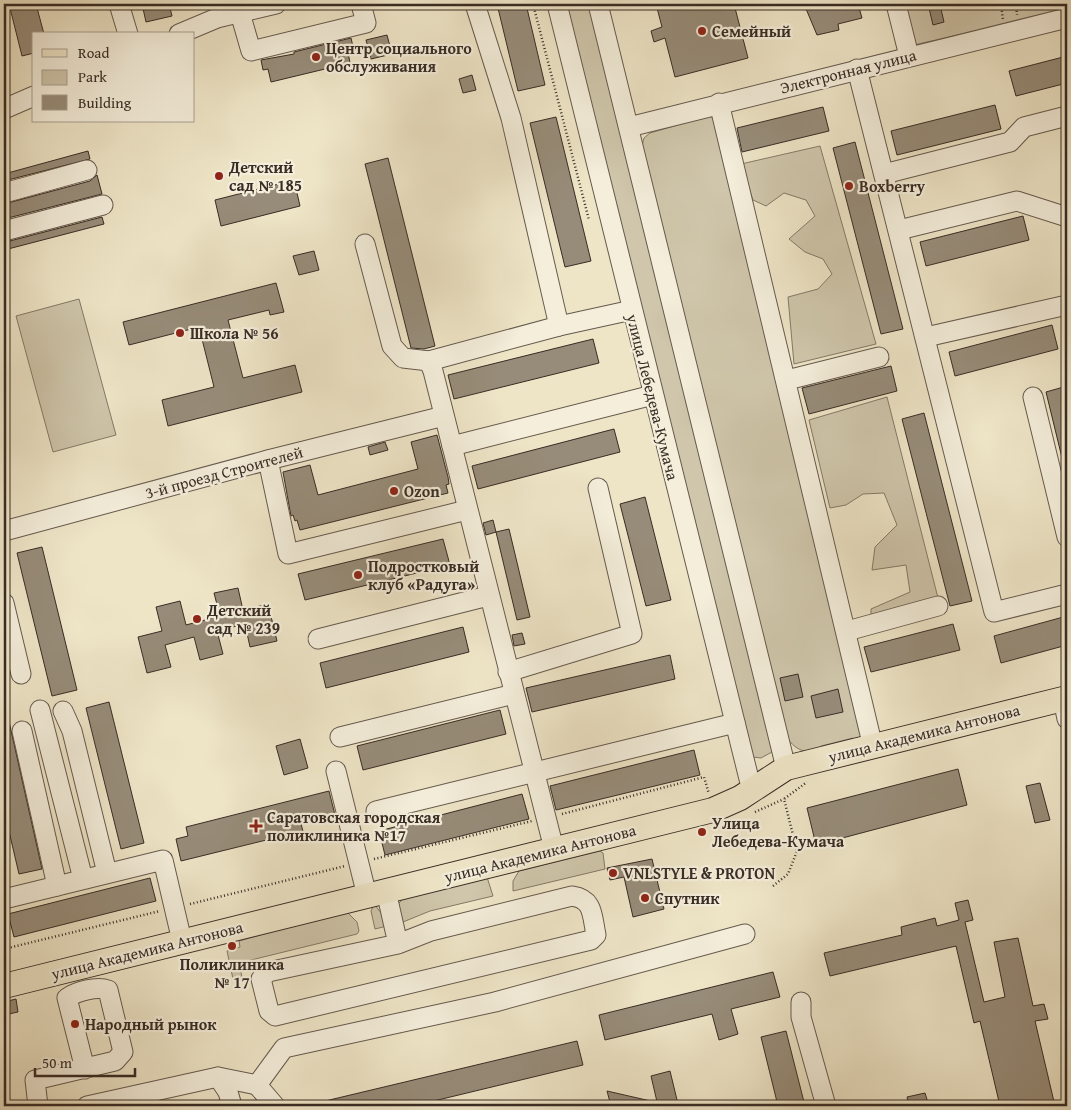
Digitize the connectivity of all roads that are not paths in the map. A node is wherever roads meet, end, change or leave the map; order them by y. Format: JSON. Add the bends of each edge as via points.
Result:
{"nodes":[{"id":1,"x":119,"y":4,"type":"edge"},
{"id":2,"x":276,"y":4,"type":"edge"},
{"id":3,"x":361,"y":4,"type":"edge"},
{"id":4,"x":475,"y":4,"type":"edge"},
{"id":5,"x":557,"y":4,"type":"edge"},
{"id":6,"x":598,"y":4,"type":"edge"},
{"id":7,"x":896,"y":4,"type":"edge"},
{"id":8,"x":215,"y":11,"type":"edge"},
{"id":9,"x":240,"y":13,"type":"junction"},
{"id":10,"x":1067,"y":18,"type":"edge"},
{"id":11,"x":127,"y":32,"type":"edge"},
{"id":12,"x":182,"y":32,"type":"edge"},
{"id":13,"x":909,"y":56,"type":"junction"},
{"id":14,"x":857,"y":68,"type":"junction"},
{"id":15,"x":32,"y":97,"type":"edge"},
{"id":16,"x":719,"y":103,"type":"junction"},
{"id":17,"x":4,"y":110,"type":"edge"},
{"id":18,"x":1067,"y":116,"type":"edge"},
{"id":19,"x":629,"y":127,"type":"junction"},
{"id":20,"x":87,"y":170,"type":"dead end"},
{"id":21,"x":884,"y":174,"type":"junction"},
{"id":22,"x":4,"y":193,"type":"edge"},
{"id":23,"x":103,"y":205,"type":"dead end"},
{"id":24,"x":1067,"y":217,"type":"edge"},
{"id":25,"x":899,"y":230,"type":"junction"},
{"id":26,"x":4,"y":231,"type":"edge"},
{"id":27,"x":365,"y":244,"type":"dead end"},
{"id":28,"x":1067,"y":305,"type":"edge"},
{"id":29,"x":632,"y":310,"type":"junction"},
{"id":30,"x":559,"y":326,"type":"junction"},
{"id":31,"x":926,"y":338,"type":"junction"},
{"id":32,"x":879,"y":357,"type":"dead end"},
{"id":33,"x":429,"y":361,"type":"junction"},
{"id":34,"x":787,"y":380,"type":"junction"},
{"id":35,"x":653,"y":395,"type":"junction"},
{"id":36,"x":1033,"y":397,"type":"dead end"},
{"id":37,"x":444,"y":416,"type":"junction"},
{"id":38,"x":452,"y":446,"type":"junction"},
{"id":39,"x":268,"y":460,"type":"junction"},
{"id":40,"x":598,"y":488,"type":"dead end"},
{"id":41,"x":467,"y":510,"type":"junction"},
{"id":42,"x":4,"y":531,"type":"edge"},
{"id":43,"x":1067,"y":537,"type":"edge"},
{"id":44,"x":1067,"y":594,"type":"edge"},
{"id":45,"x":488,"y":596,"type":"junction"},
{"id":46,"x":4,"y":603,"type":"edge"},
{"id":47,"x":938,"y":606,"type":"dead end"},
{"id":48,"x":847,"y":630,"type":"junction"},
{"id":49,"x":318,"y":639,"type":"dead end"},
{"id":50,"x":508,"y":672,"type":"junction"},
{"id":51,"x":21,"y":674,"type":"dead end"},
{"id":52,"x":514,"y":694,"type":"junction"},
{"id":53,"x":1066,"y":705,"type":"edge"},
{"id":54,"x":40,"y":710,"type":"dead end"},
{"id":55,"x":64,"y":711,"type":"dead end"},
{"id":56,"x":734,"y":723,"type":"junction"},
{"id":57,"x":22,"y":731,"type":"dead end"},
{"id":58,"x":340,"y":737,"type":"dead end"},
{"id":59,"x":873,"y":747,"type":"junction"},
{"id":60,"x":786,"y":768,"type":"junction"},
{"id":61,"x":336,"y":771,"type":"dead end"},
{"id":62,"x":535,"y":772,"type":"junction"},
{"id":63,"x":752,"y":790,"type":"junction"},
{"id":64,"x":376,"y":811,"type":"dead end"},
{"id":65,"x":554,"y":849,"type":"junction"},
{"id":66,"x":107,"y":873,"type":"junction"},
{"id":67,"x":83,"y":880,"type":"junction"},
{"id":68,"x":57,"y":886,"type":"junction"},
{"id":69,"x":376,"y":893,"type":"junction"},
{"id":70,"x":4,"y":899,"type":"edge"},
{"id":71,"x":745,"y":934,"type":"dead end"},
{"id":72,"x":182,"y":941,"type":"junction"},
{"id":73,"x":398,"y":944,"type":"junction"},
{"id":74,"x":4,"y":986,"type":"edge"},
{"id":75,"x":801,"y":1002,"type":"dead end"},
{"id":76,"x":85,"y":1069,"type":"dead end"},
{"id":77,"x":218,"y":1077,"type":"junction"},
{"id":78,"x":257,"y":1085,"type":"junction"},
{"id":79,"x":38,"y":1106,"type":"edge"},
{"id":80,"x":87,"y":1106,"type":"edge"},
{"id":81,"x":232,"y":1106,"type":"edge"},
{"id":82,"x":275,"y":1106,"type":"edge"},
{"id":83,"x":826,"y":1106,"type":"edge"}],
"edges":[{"from":1,"to":11,"type":"street"},
{"from":2,"to":9,"type":"street"},
{"from":3,"to":9,"type":"street","via":[[366,22],[251,51]]},
{"from":4,"to":30,"type":"street","via":[[511,118]]},
{"from":5,"to":29,"type":"street","name":"улица Лебедева-Кумача"},
{"from":6,"to":19,"type":"street"},
{"from":7,"to":13,"type":"street"},
{"from":8,"to":9,"type":"street"},
{"from":8,"to":12,"type":"street"},
{"from":10,"to":13,"type":"street","name":"Электронная улица"},
{"from":13,"to":14,"type":"street","name":"Электронная улица"},
{"from":14,"to":16,"type":"street","name":"Электронная улица"},
{"from":14,"to":21,"type":"street"},
{"from":15,"to":17,"type":"street"},
{"from":16,"to":19,"type":"street","name":"Электронная улица"},
{"from":16,"to":34,"type":"street"},
{"from":18,"to":21,"type":"street","via":[[1024,127],[1010,142]]},
{"from":19,"to":60,"type":"street"},
{"from":20,"to":22,"type":"street"},
{"from":21,"to":25,"type":"street"},
{"from":23,"to":26,"type":"street"},
{"from":24,"to":25,"type":"street","via":[[1017,202]]},
{"from":25,"to":31,"type":"street"},
{"from":27,"to":33,"type":"street","via":[[392,346],[403,358]]},
{"from":28,"to":31,"type":"street"},
{"from":29,"to":30,"type":"street"},
{"from":29,"to":35,"type":"street","name":"улица Лебедева-Кумача"},
{"from":30,"to":33,"type":"street"},
{"from":31,"to":44,"type":"street","via":[[994,612]]},
{"from":32,"to":34,"type":"street"},
{"from":33,"to":37,"type":"street"},
{"from":34,"to":48,"type":"street"},
{"from":35,"to":38,"type":"street"},
{"from":35,"to":56,"type":"street","name":"улица Лебедева-Кумача"},
{"from":36,"to":43,"type":"street"},
{"from":37,"to":38,"type":"street"},
{"from":37,"to":39,"type":"street","name":"3-й проезд Строителей"},
{"from":38,"to":41,"type":"street"},
{"from":39,"to":41,"type":"street","via":[[288,554]]},
{"from":39,"to":42,"type":"street","name":"3-й проезд Строителей"},
{"from":40,"to":50,"type":"street","via":[[632,634]]},
{"from":41,"to":45,"type":"street"},
{"from":45,"to":49,"type":"street"},
{"from":45,"to":50,"type":"street"},
{"from":46,"to":51,"type":"street"},
{"from":47,"to":48,"type":"street"},
{"from":48,"to":59,"type":"street"},
{"from":50,"to":52,"type":"street"},
{"from":52,"to":58,"type":"street"},
{"from":52,"to":62,"type":"street"},
{"from":53,"to":59,"type":"main road","name":"улица Академика Антонова"},
{"from":54,"to":67,"type":"street"},
{"from":55,"to":66,"type":"street","via":[[72,731]]},
{"from":56,"to":62,"type":"street"},
{"from":56,"to":63,"type":"street","name":"улица Лебедева-Кумача"},
{"from":57,"to":68,"type":"street"},
{"from":59,"to":60,"type":"main road","name":"улица Академика Антонова"},
{"from":60,"to":63,"type":"main road","name":"улица Академика Антонова"},
{"from":61,"to":69,"type":"street"},
{"from":62,"to":64,"type":"street"},
{"from":62,"to":65,"type":"street"},
{"from":63,"to":65,"type":"main road","name":"улица Академика Антонова","via":[[713,810]]},
{"from":65,"to":69,"type":"main road","name":"улица Академика Антонова"},
{"from":66,"to":67,"type":"street"},
{"from":66,"to":72,"type":"street","via":[[163,860]]},
{"from":67,"to":68,"type":"street"},
{"from":68,"to":70,"type":"street"},
{"from":69,"to":72,"type":"main road","name":"улица Академика Антонова"},
{"from":69,"to":73,"type":"street"},
{"from":71,"to":78,"type":"street","via":[[495,1002],[284,1048]]},
{"from":72,"to":74,"type":"main road","name":"улица Академика Антонова"},
{"from":73,"to":73,"type":"street","via":[[268,972],[261,979],[269,1011],[275,1016],[294,1012],[592,940],[596,935],[589,904],[583,898],[572,896],[431,931]]},
{"from":75,"to":83,"type":"street","via":[[801,1017]]},
{"from":76,"to":79,"type":"street","via":[[35,1080]]},
{"from":77,"to":78,"type":"street"},
{"from":77,"to":80,"type":"street"},
{"from":77,"to":81,"type":"street"},
{"from":78,"to":82,"type":"street"}]}
